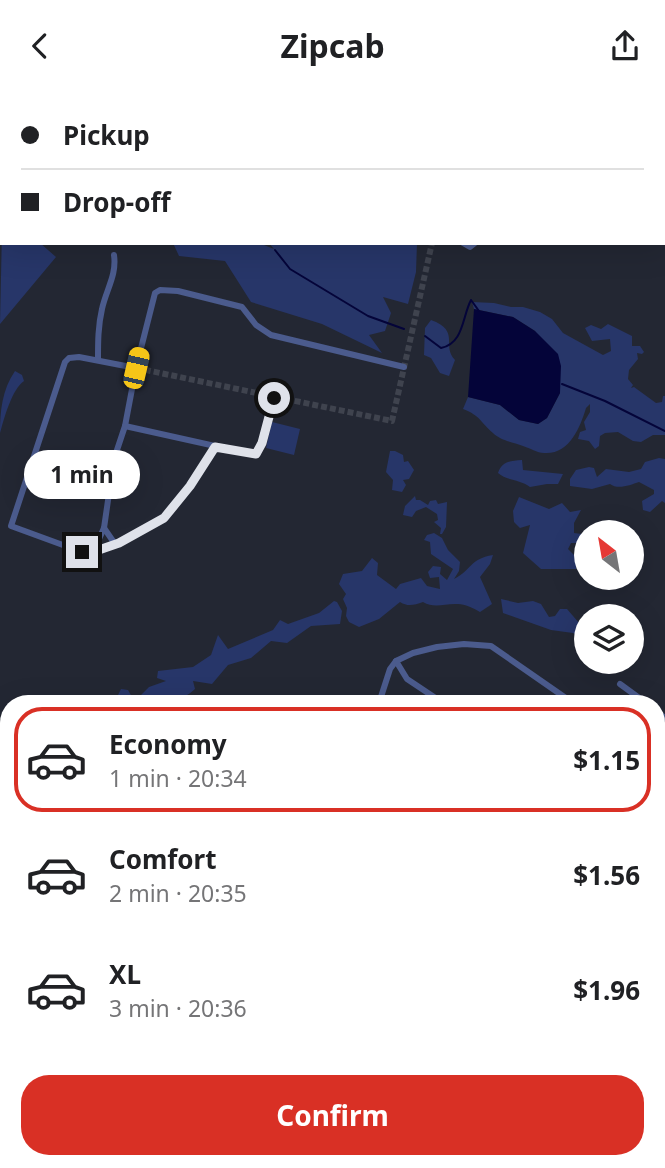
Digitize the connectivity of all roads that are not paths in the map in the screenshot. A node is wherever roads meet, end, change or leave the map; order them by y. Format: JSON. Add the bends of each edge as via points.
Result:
{"nodes":[{"id":1,"x":114,"y":255,"type":"dead end"},
{"id":2,"x":98,"y":360,"type":"junction"},
{"id":3,"x":404,"y":367,"type":"dead end"},
{"id":4,"x":136,"y":368,"type":"junction"},
{"id":5,"x":274,"y":398,"type":"dead end"},
{"id":6,"x":125,"y":426,"type":"junction"},
{"id":7,"x":215,"y":447,"type":"junction"},
{"id":8,"x":104,"y":528,"type":"junction"},
{"id":9,"x":115,"y":544,"type":"junction"},
{"id":10,"x":93,"y":552,"type":"junction"},
{"id":11,"x":396,"y":661,"type":"junction"},
{"id":12,"x":620,"y":684,"type":"dead end"},
{"id":13,"x":382,"y":695,"type":"edge"},
{"id":14,"x":430,"y":695,"type":"edge"},
{"id":15,"x":561,"y":695,"type":"edge"},
{"id":16,"x":635,"y":695,"type":"edge"}],
"edges":[{"from":1,"to":2,"type":"street","via":[[116,268],[99,322]]},
{"from":2,"to":4,"type":"street"},
{"from":2,"to":10,"type":"street","via":[[79,357],[65,362],[11,526]]},
{"from":3,"to":4,"type":"street","via":[[271,335],[242,307],[160,290],[151,305]]},
{"from":4,"to":6,"type":"street"},
{"from":5,"to":7,"type":"street","via":[[256,454]]},
{"from":6,"to":7,"type":"street"},
{"from":6,"to":8,"type":"street","via":[[114,459]]},
{"from":7,"to":9,"type":"street","via":[[164,518]]},
{"from":8,"to":9,"type":"street"},
{"from":8,"to":10,"type":"street"},
{"from":9,"to":10,"type":"street"},
{"from":11,"to":13,"type":"street"},
{"from":11,"to":14,"type":"street","via":[[407,680]]},
{"from":11,"to":15,"type":"street","via":[[437,647],[491,646]]},
{"from":12,"to":16,"type":"street"}]}
